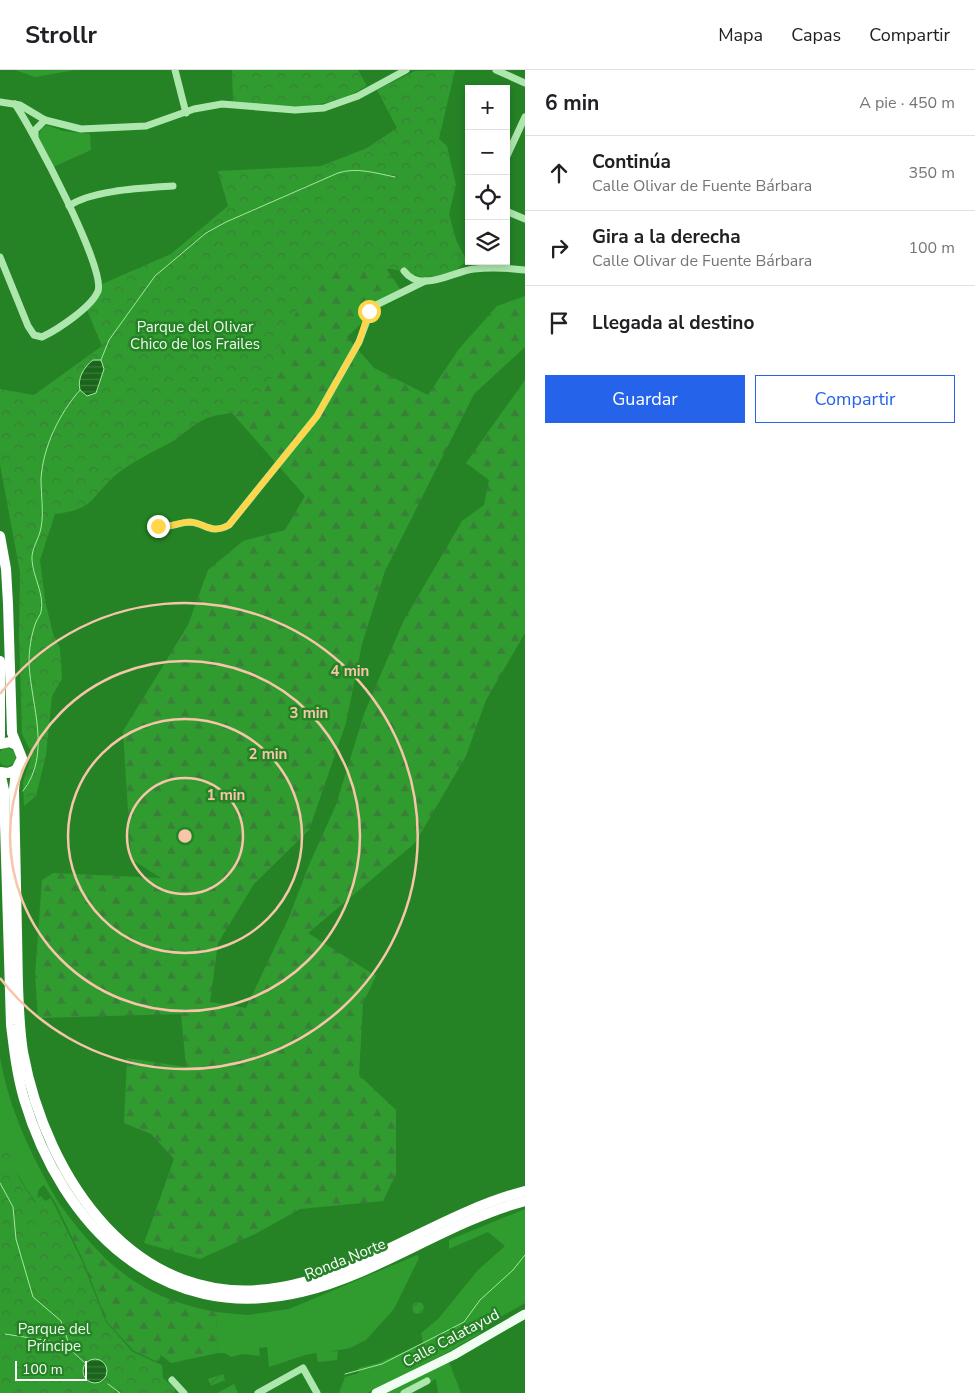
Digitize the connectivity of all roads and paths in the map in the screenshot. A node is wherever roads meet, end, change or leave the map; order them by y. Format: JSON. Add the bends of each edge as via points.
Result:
{"nodes":[{"id":1,"x":175,"y":70,"type":"edge"},
{"id":2,"x":406,"y":70,"type":"edge"},
{"id":3,"x":496,"y":70,"type":"edge"},
{"id":4,"x":525,"y":83,"type":"edge"},
{"id":5,"x":0,"y":102,"type":"edge"},
{"id":6,"x":15,"y":104,"type":"junction"},
{"id":7,"x":186,"y":113,"type":"junction"},
{"id":8,"x":525,"y":117,"type":"edge"},
{"id":9,"x":45,"y":120,"type":"junction"},
{"id":10,"x":35,"y":137,"type":"junction"},
{"id":11,"x":510,"y":149,"type":"edge"},
{"id":12,"x":173,"y":186,"type":"dead end"},
{"id":13,"x":69,"y":206,"type":"junction"},
{"id":14,"x":510,"y":213,"type":"edge"},
{"id":15,"x":525,"y":219,"type":"edge"},
{"id":16,"x":0,"y":257,"type":"edge"},
{"id":17,"x":525,"y":270,"type":"edge"},
{"id":18,"x":404,"y":271,"type":"dead end"},
{"id":19,"x":425,"y":281,"type":"junction"},
{"id":20,"x":158,"y":526,"type":"dead end"},
{"id":21,"x":0,"y":536,"type":"edge"},
{"id":22,"x":0,"y":661,"type":"edge"},
{"id":23,"x":0,"y":736,"type":"edge"},
{"id":24,"x":0,"y":744,"type":"edge"},
{"id":25,"x":16,"y":745,"type":"junction"},
{"id":26,"x":16,"y":770,"type":"junction"},
{"id":27,"x":0,"y":772,"type":"edge"},
{"id":28,"x":525,"y":1190,"type":"edge"},
{"id":29,"x":525,"y":1201,"type":"edge"},
{"id":30,"x":525,"y":1314,"type":"edge"},
{"id":31,"x":172,"y":1380,"type":"dead end"},
{"id":32,"x":427,"y":1381,"type":"dead end"},
{"id":33,"x":389,"y":1386,"type":"junction"},
{"id":34,"x":184,"y":1393,"type":"edge"},
{"id":35,"x":259,"y":1393,"type":"edge"},
{"id":36,"x":316,"y":1393,"type":"edge"},
{"id":37,"x":376,"y":1393,"type":"edge"},
{"id":38,"x":380,"y":1393,"type":"edge"},
{"id":39,"x":404,"y":1393,"type":"edge"}],
"edges":[{"from":1,"to":7,"type":"street"},
{"from":2,"to":7,"type":"street","via":[[358,96],[324,108],[295,110],[222,104]]},
{"from":3,"to":4,"type":"street"},
{"from":5,"to":6,"type":"street"},
{"from":6,"to":9,"type":"street"},
{"from":6,"to":10,"type":"street"},
{"from":7,"to":9,"type":"street","via":[[146,126],[109,129],[82,128]]},
{"from":8,"to":11,"type":"street"},
{"from":9,"to":10,"type":"street","via":[[35,130]]},
{"from":10,"to":13,"type":"street"},
{"from":12,"to":13,"type":"street","via":[[129,189],[85,198]]},
{"from":13,"to":16,"type":"street","via":[[99,282],[90,302],[55,331],[42,337],[34,335]]},
{"from":14,"to":15,"type":"street"},
{"from":17,"to":19,"type":"street","via":[[479,268]]},
{"from":18,"to":19,"type":"street"},
{"from":19,"to":20,"type":"street","via":[[372,307],[359,342],[317,416],[229,525],[212,529],[192,522]]},
{"from":21,"to":25,"type":"highway","name":"Ronda Norte","via":[[6,569],[12,732]]},
{"from":22,"to":23,"type":"highway"},
{"from":24,"to":25,"type":"highway","via":[[10,742]]},
{"from":25,"to":26,"type":"highway","name":"Ronda Norte","via":[[22,758]]},
{"from":26,"to":27,"type":"highway","name":"Ronda Norte"},
{"from":26,"to":28,"type":"highway","name":"Ronda Norte","via":[[20,1026],[28,1074],[42,1121],[63,1166],[87,1204],[130,1251],[162,1272],[195,1284],[229,1290],[284,1287],[326,1275]]},
{"from":27,"to":29,"type":"highway","name":"Ronda Norte","via":[[4,790],[11,1025],[22,1090],[43,1148],[67,1191],[112,1246],[153,1277],[186,1290],[227,1299],[269,1298],[333,1283],[480,1217]]},
{"from":30,"to":33,"type":"main road","name":"Calle Calatayud","via":[[454,1356]]},
{"from":31,"to":34,"type":"street"},
{"from":32,"to":39,"type":"street","name":"Calle Calatayud"},
{"from":33,"to":37,"type":"main road","name":"Calle Calatayud"},
{"from":33,"to":38,"type":"main road","name":"Calle Calatayud"},
{"from":35,"to":36,"type":"street","via":[[303,1368]]}]}
